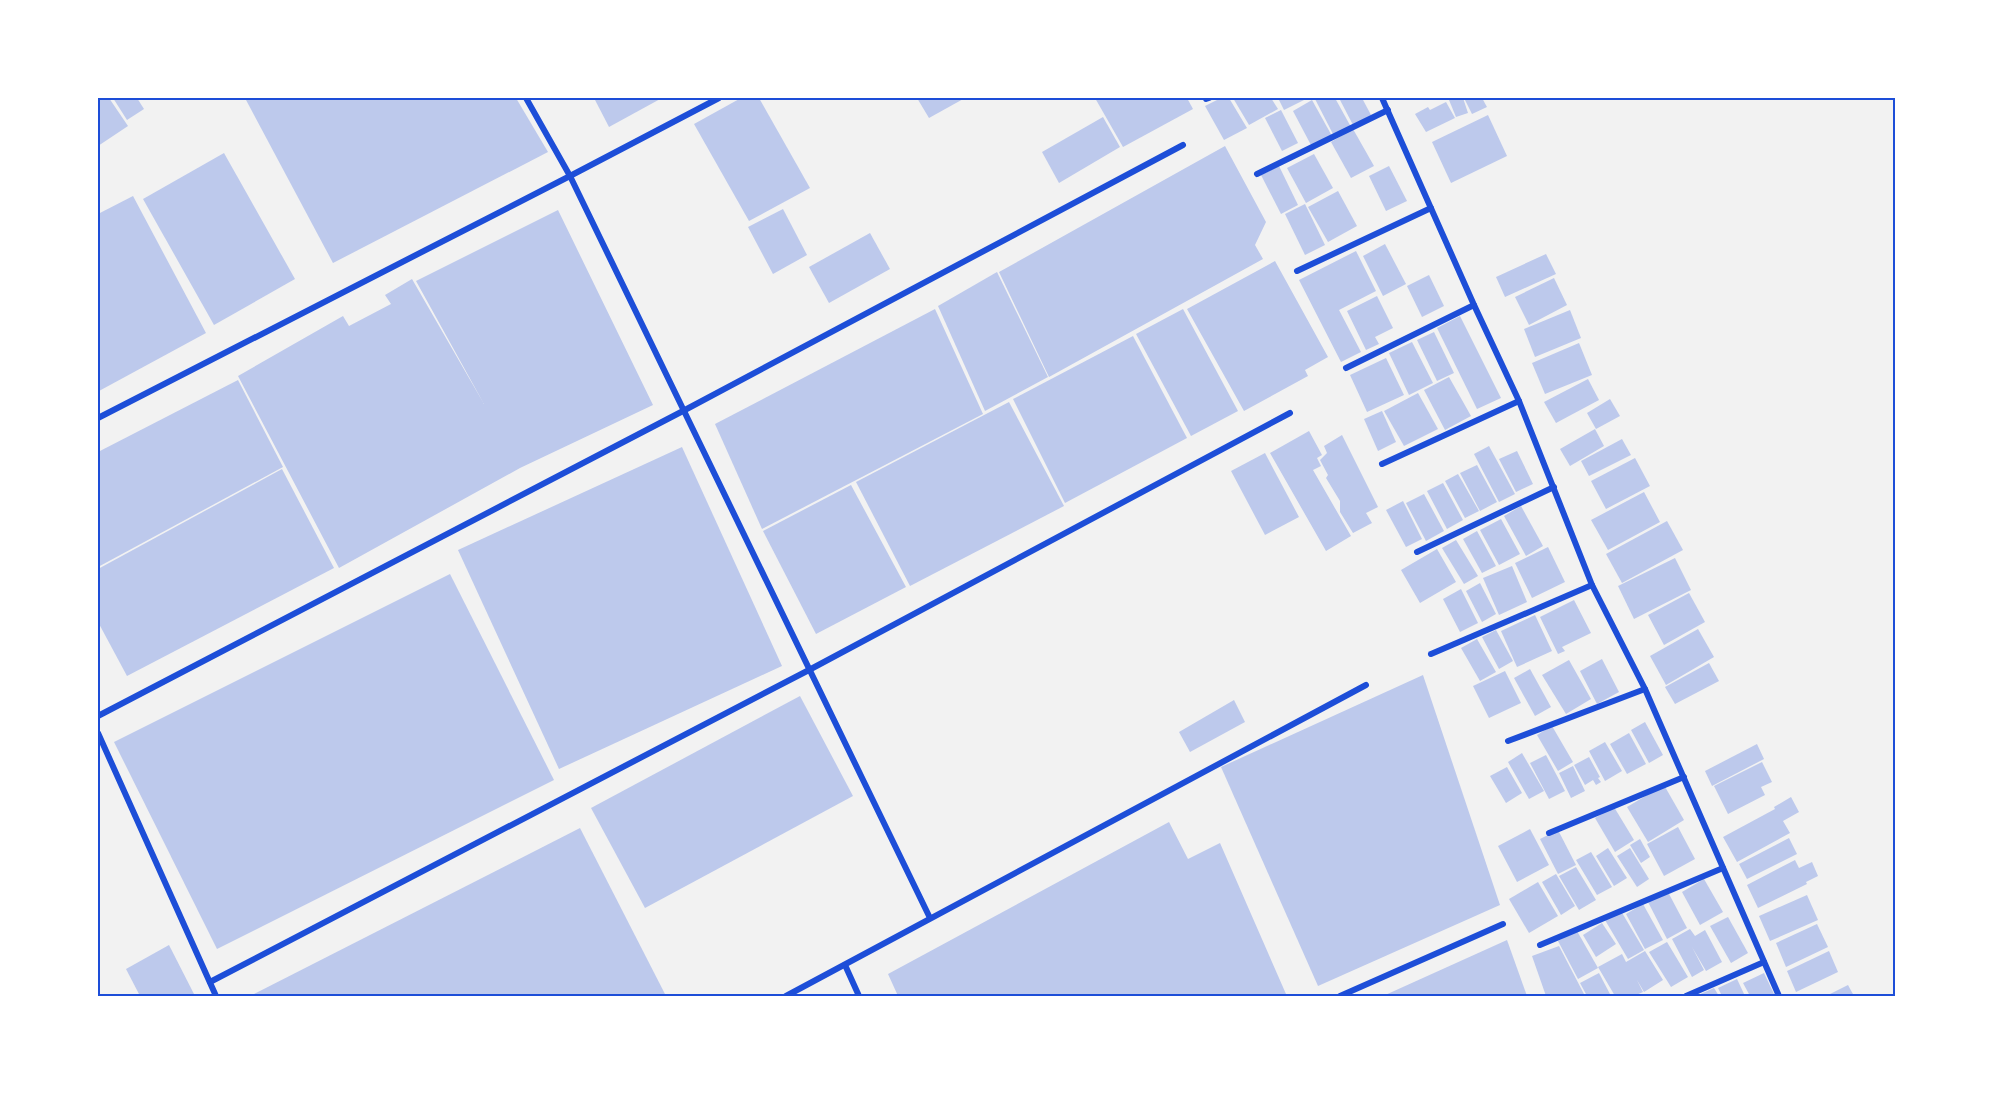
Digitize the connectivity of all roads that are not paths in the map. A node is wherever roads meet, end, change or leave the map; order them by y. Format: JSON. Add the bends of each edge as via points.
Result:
{"nodes":[{"id":1,"x":525,"y":98,"type":"edge"},
{"id":2,"x":719,"y":98,"type":"edge"},
{"id":3,"x":1382,"y":98,"type":"edge"},
{"id":4,"x":1388,"y":110,"type":"junction"},
{"id":5,"x":1182,"y":145,"type":"dead end"},
{"id":6,"x":1257,"y":174,"type":"dead end"},
{"id":7,"x":570,"y":176,"type":"junction"},
{"id":8,"x":1431,"y":208,"type":"junction"},
{"id":9,"x":1297,"y":272,"type":"dead end"},
{"id":10,"x":1474,"y":305,"type":"junction"},
{"id":11,"x":1346,"y":368,"type":"dead end"},
{"id":12,"x":1519,"y":401,"type":"junction"},
{"id":13,"x":683,"y":411,"type":"junction"},
{"id":14,"x":1290,"y":413,"type":"dead end"},
{"id":15,"x":98,"y":418,"type":"edge"},
{"id":16,"x":1382,"y":464,"type":"dead end"},
{"id":17,"x":1554,"y":488,"type":"junction"},
{"id":18,"x":1417,"y":552,"type":"dead end"},
{"id":19,"x":1592,"y":585,"type":"junction"},
{"id":20,"x":1431,"y":654,"type":"dead end"},
{"id":21,"x":809,"y":670,"type":"junction"},
{"id":22,"x":1366,"y":686,"type":"dead end"},
{"id":23,"x":1646,"y":689,"type":"junction"},
{"id":24,"x":98,"y":716,"type":"edge"},
{"id":25,"x":98,"y":733,"type":"edge"},
{"id":26,"x":1508,"y":741,"type":"dead end"},
{"id":27,"x":1684,"y":777,"type":"junction"},
{"id":28,"x":1549,"y":833,"type":"dead end"},
{"id":29,"x":1723,"y":868,"type":"junction"},
{"id":30,"x":930,"y":918,"type":"junction"},
{"id":31,"x":1503,"y":924,"type":"dead end"},
{"id":32,"x":1540,"y":945,"type":"dead end"},
{"id":33,"x":1764,"y":962,"type":"junction"},
{"id":34,"x":845,"y":964,"type":"junction"},
{"id":35,"x":210,"y":982,"type":"junction"},
{"id":36,"x":216,"y":996,"type":"edge"},
{"id":37,"x":786,"y":996,"type":"edge"},
{"id":38,"x":859,"y":996,"type":"edge"},
{"id":39,"x":1340,"y":996,"type":"edge"},
{"id":40,"x":1686,"y":996,"type":"edge"},
{"id":41,"x":1779,"y":996,"type":"edge"}],
"edges":[{"from":1,"to":7,"type":"street"},
{"from":2,"to":7,"type":"street"},
{"from":3,"to":4,"type":"street"},
{"from":4,"to":6,"type":"street"},
{"from":4,"to":8,"type":"street"},
{"from":5,"to":13,"type":"street"},
{"from":7,"to":13,"type":"street"},
{"from":7,"to":15,"type":"street"},
{"from":8,"to":9,"type":"street"},
{"from":8,"to":10,"type":"street"},
{"from":10,"to":11,"type":"street"},
{"from":10,"to":12,"type":"street"},
{"from":12,"to":16,"type":"street"},
{"from":12,"to":17,"type":"street"},
{"from":13,"to":21,"type":"street"},
{"from":13,"to":24,"type":"street"},
{"from":14,"to":21,"type":"street"},
{"from":17,"to":18,"type":"street"},
{"from":17,"to":19,"type":"street"},
{"from":19,"to":20,"type":"street"},
{"from":19,"to":23,"type":"street"},
{"from":21,"to":30,"type":"street"},
{"from":21,"to":35,"type":"street"},
{"from":22,"to":30,"type":"street"},
{"from":23,"to":26,"type":"street"},
{"from":23,"to":27,"type":"street"},
{"from":25,"to":35,"type":"street"},
{"from":27,"to":28,"type":"street"},
{"from":27,"to":29,"type":"street"},
{"from":29,"to":32,"type":"street"},
{"from":29,"to":33,"type":"street"},
{"from":30,"to":34,"type":"street"},
{"from":31,"to":39,"type":"street"},
{"from":33,"to":40,"type":"street"},
{"from":33,"to":41,"type":"street"},
{"from":34,"to":37,"type":"street"},
{"from":34,"to":38,"type":"street"},
{"from":35,"to":36,"type":"street"}]}
